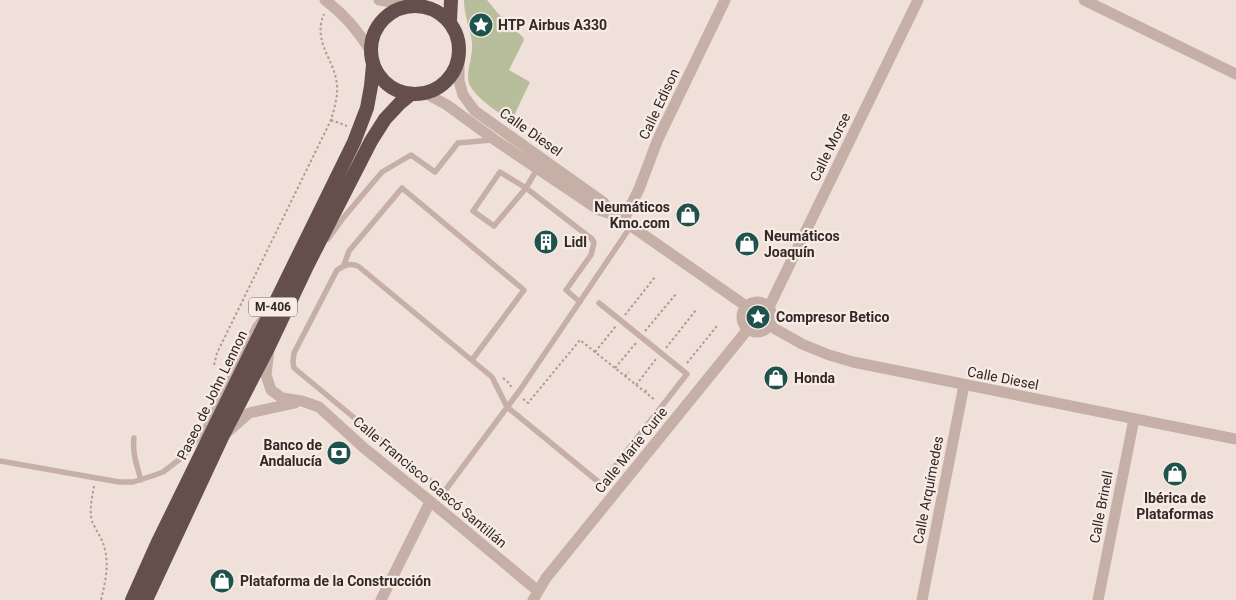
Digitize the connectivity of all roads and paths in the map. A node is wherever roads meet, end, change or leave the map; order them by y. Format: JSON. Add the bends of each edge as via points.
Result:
{"nodes":[{"id":1,"x":379,"y":0,"type":"edge"},
{"id":2,"x":451,"y":0,"type":"edge"},
{"id":3,"x":725,"y":0,"type":"edge"},
{"id":4,"x":918,"y":0,"type":"edge"},
{"id":5,"x":1084,"y":0,"type":"edge"},
{"id":6,"x":412,"y":3,"type":"edge"},
{"id":7,"x":326,"y":5,"type":"edge"},
{"id":8,"x":450,"y":21,"type":"junction"},
{"id":9,"x":370,"y":50,"type":"junction"},
{"id":10,"x":458,"y":59,"type":"junction"},
{"id":11,"x":373,"y":65,"type":"junction"},
{"id":12,"x":1236,"y":74,"type":"edge"},
{"id":13,"x":425,"y":93,"type":"junction"},
{"id":14,"x":411,"y":94,"type":"junction"},
{"id":15,"x":330,"y":120,"type":"junction"},
{"id":16,"x":350,"y":128,"type":"dead end"},
{"id":17,"x":495,"y":140,"type":"junction"},
{"id":18,"x":537,"y":168,"type":"junction"},
{"id":19,"x":526,"y":188,"type":"junction"},
{"id":20,"x":612,"y":214,"type":"junction"},
{"id":21,"x":627,"y":224,"type":"junction"},
{"id":22,"x":308,"y":264,"type":"junction"},
{"id":23,"x":344,"y":265,"type":"junction"},
{"id":24,"x":287,"y":279,"type":"junction"},
{"id":25,"x":580,"y":302,"type":"junction"},
{"id":26,"x":599,"y":303,"type":"dead end"},
{"id":27,"x":746,"y":306,"type":"junction"},
{"id":28,"x":769,"y":307,"type":"junction"},
{"id":29,"x":717,"y":326,"type":"dead end"},
{"id":30,"x":770,"y":326,"type":"junction"},
{"id":31,"x":748,"y":329,"type":"junction"},
{"id":32,"x":269,"y":346,"type":"junction"},
{"id":33,"x":608,"y":356,"type":"dead end"},
{"id":34,"x":472,"y":360,"type":"junction"},
{"id":35,"x":605,"y":360,"type":"junction"},
{"id":36,"x":214,"y":365,"type":"dead end"},
{"id":37,"x":682,"y":370,"type":"junction"},
{"id":38,"x":629,"y":372,"type":"dead end"},
{"id":39,"x":625,"y":376,"type":"junction"},
{"id":40,"x":503,"y":378,"type":"dead end"},
{"id":41,"x":964,"y":385,"type":"junction"},
{"id":42,"x":648,"y":388,"type":"dead end"},
{"id":43,"x":645,"y":392,"type":"junction"},
{"id":44,"x":517,"y":394,"type":"junction"},
{"id":45,"x":302,"y":401,"type":"junction"},
{"id":46,"x":656,"y":401,"type":"dead end"},
{"id":47,"x":507,"y":407,"type":"junction"},
{"id":48,"x":1134,"y":419,"type":"junction"},
{"id":49,"x":223,"y":435,"type":"junction"},
{"id":50,"x":134,"y":438,"type":"dead end"},
{"id":51,"x":1236,"y":440,"type":"edge"},
{"id":52,"x":0,"y":461,"type":"edge"},
{"id":53,"x":141,"y":480,"type":"junction"},
{"id":54,"x":95,"y":484,"type":"dead end"},
{"id":55,"x":430,"y":502,"type":"junction"},
{"id":56,"x":163,"y":547,"type":"junction"},
{"id":57,"x":536,"y":596,"type":"edge"},
{"id":58,"x":101,"y":600,"type":"edge"},
{"id":59,"x":132,"y":600,"type":"edge"},
{"id":60,"x":146,"y":600,"type":"edge"},
{"id":61,"x":381,"y":600,"type":"edge"},
{"id":62,"x":922,"y":600,"type":"edge"},
{"id":63,"x":1098,"y":600,"type":"edge"}],
"edges":[{"from":1,"to":6,"type":"street"},
{"from":2,"to":8,"type":"highway"},
{"from":3,"to":21,"type":"street","name":"Calle Edison","via":[[658,139]]},
{"from":4,"to":28,"type":"street","name":"Calle Morse"},
{"from":5,"to":12,"type":"street"},
{"from":6,"to":8,"type":"highway","via":[[435,10]]},
{"from":6,"to":9,"type":"highway","number":"M-406","via":[[398,8],[381,21]]},
{"from":7,"to":9,"type":"street","via":[[348,19]]},
{"from":7,"to":15,"type":"path","via":[[321,38],[337,84]]},
{"from":8,"to":10,"type":"highway","via":[[458,39]]},
{"from":9,"to":11,"type":"highway","number":"M-406"},
{"from":10,"to":13,"type":"highway","number":"M-406","via":[[456,69],[444,84]]},
{"from":10,"to":20,"type":"street","name":"Calle Diesel","via":[[463,96],[475,111],[603,202]]},
{"from":11,"to":14,"type":"highway","number":"M-406","via":[[379,77],[390,86]]},
{"from":11,"to":24,"type":"highway","name":"Paseo de John Lennon","number":"M-406","via":[[367,108],[354,142]]},
{"from":13,"to":14,"type":"highway","number":"M-406"},
{"from":13,"to":17,"type":"street","name":"Calle Diesel","via":[[448,105]]},
{"from":14,"to":22,"type":"highway","name":"Paseo de John Lennon","number":"M-406","via":[[385,118],[371,141]]},
{"from":15,"to":16,"type":"path"},
{"from":15,"to":36,"type":"path","via":[[217,352]]},
{"from":17,"to":18,"type":"street","name":"Calle Diesel"},
{"from":17,"to":22,"type":"lane","via":[[458,143],[434,172],[411,155],[382,172]]},
{"from":18,"to":19,"type":"lane"},
{"from":18,"to":20,"type":"street","name":"Calle Diesel","via":[[599,210]]},
{"from":19,"to":19,"type":"lane","via":[[494,226],[473,211],[500,172]]},
{"from":19,"to":25,"type":"lane","via":[[594,243],[592,255],[566,290]]},
{"from":20,"to":21,"type":"street","name":"Calle Diesel"},
{"from":21,"to":25,"type":"lane"},
{"from":21,"to":27,"type":"street","name":"Calle Diesel"},
{"from":22,"to":32,"type":"highway","name":"Paseo de John Lennon","number":"M-406"},
{"from":23,"to":34,"type":"lane","via":[[358,266]]},
{"from":23,"to":34,"type":"lane","via":[[349,251],[402,188],[524,290]]},
{"from":23,"to":47,"type":"lane","via":[[337,270],[294,353],[294,368],[444,492]]},
{"from":24,"to":53,"type":"lane","via":[[255,326],[195,443],[163,472]]},
{"from":24,"to":56,"type":"highway","name":"Paseo de John Lennon","number":"M-406"},
{"from":25,"to":44,"type":"lane"},
{"from":26,"to":37,"type":"lane"},
{"from":27,"to":28,"type":"street","via":[[760,301]]},
{"from":27,"to":31,"type":"street","via":[[742,316]]},
{"from":28,"to":30,"type":"street","via":[[773,316]]},
{"from":29,"to":37,"type":"path"},
{"from":30,"to":31,"type":"street","via":[[760,332]]},
{"from":30,"to":41,"type":"street","name":"Calle Diesel","via":[[802,344],[845,360]]},
{"from":31,"to":57,"type":"street","name":"Calle Marie Curie","via":[[546,578]]},
{"from":32,"to":45,"type":"street","name":"Calle Francisco Gascó Santillán","via":[[266,375],[271,390],[282,398]]},
{"from":32,"to":49,"type":"highway","name":"Paseo de John Lennon","number":"M-406"},
{"from":33,"to":35,"type":"path"},
{"from":34,"to":47,"type":"lane","via":[[492,377]]},
{"from":35,"to":39,"type":"path"},
{"from":35,"to":44,"type":"path","via":[[580,340],[528,403]]},
{"from":37,"to":47,"type":"lane","via":[[687,374],[601,484]]},
{"from":38,"to":39,"type":"path"},
{"from":39,"to":43,"type":"path"},
{"from":40,"to":44,"type":"path"},
{"from":41,"to":48,"type":"street","name":"Calle Diesel"},
{"from":41,"to":62,"type":"street","name":"Calle Arquímedes"},
{"from":42,"to":43,"type":"path"},
{"from":43,"to":46,"type":"path"},
{"from":44,"to":47,"type":"lane"},
{"from":45,"to":49,"type":"street","via":[[249,413]]},
{"from":45,"to":55,"type":"street","name":"Calle Francisco Gascó Santillán","via":[[319,406]]},
{"from":48,"to":51,"type":"street","name":"Calle Diesel"},
{"from":48,"to":63,"type":"street","name":"Calle Brinell"},
{"from":49,"to":56,"type":"highway","name":"Paseo de John Lennon","number":"M-406"},
{"from":50,"to":53,"type":"lane","via":[[132,447]]},
{"from":52,"to":53,"type":"lane","via":[[119,482]]},
{"from":54,"to":58,"type":"path","via":[[91,515],[107,561]]},
{"from":55,"to":57,"type":"street","name":"Calle Francisco Gascó Santillán"},
{"from":55,"to":61,"type":"street"},
{"from":56,"to":59,"type":"highway","name":"Paseo de John Lennon","number":"M-406"},
{"from":56,"to":60,"type":"highway","name":"Paseo de John Lennon","number":"M-406"}]}
